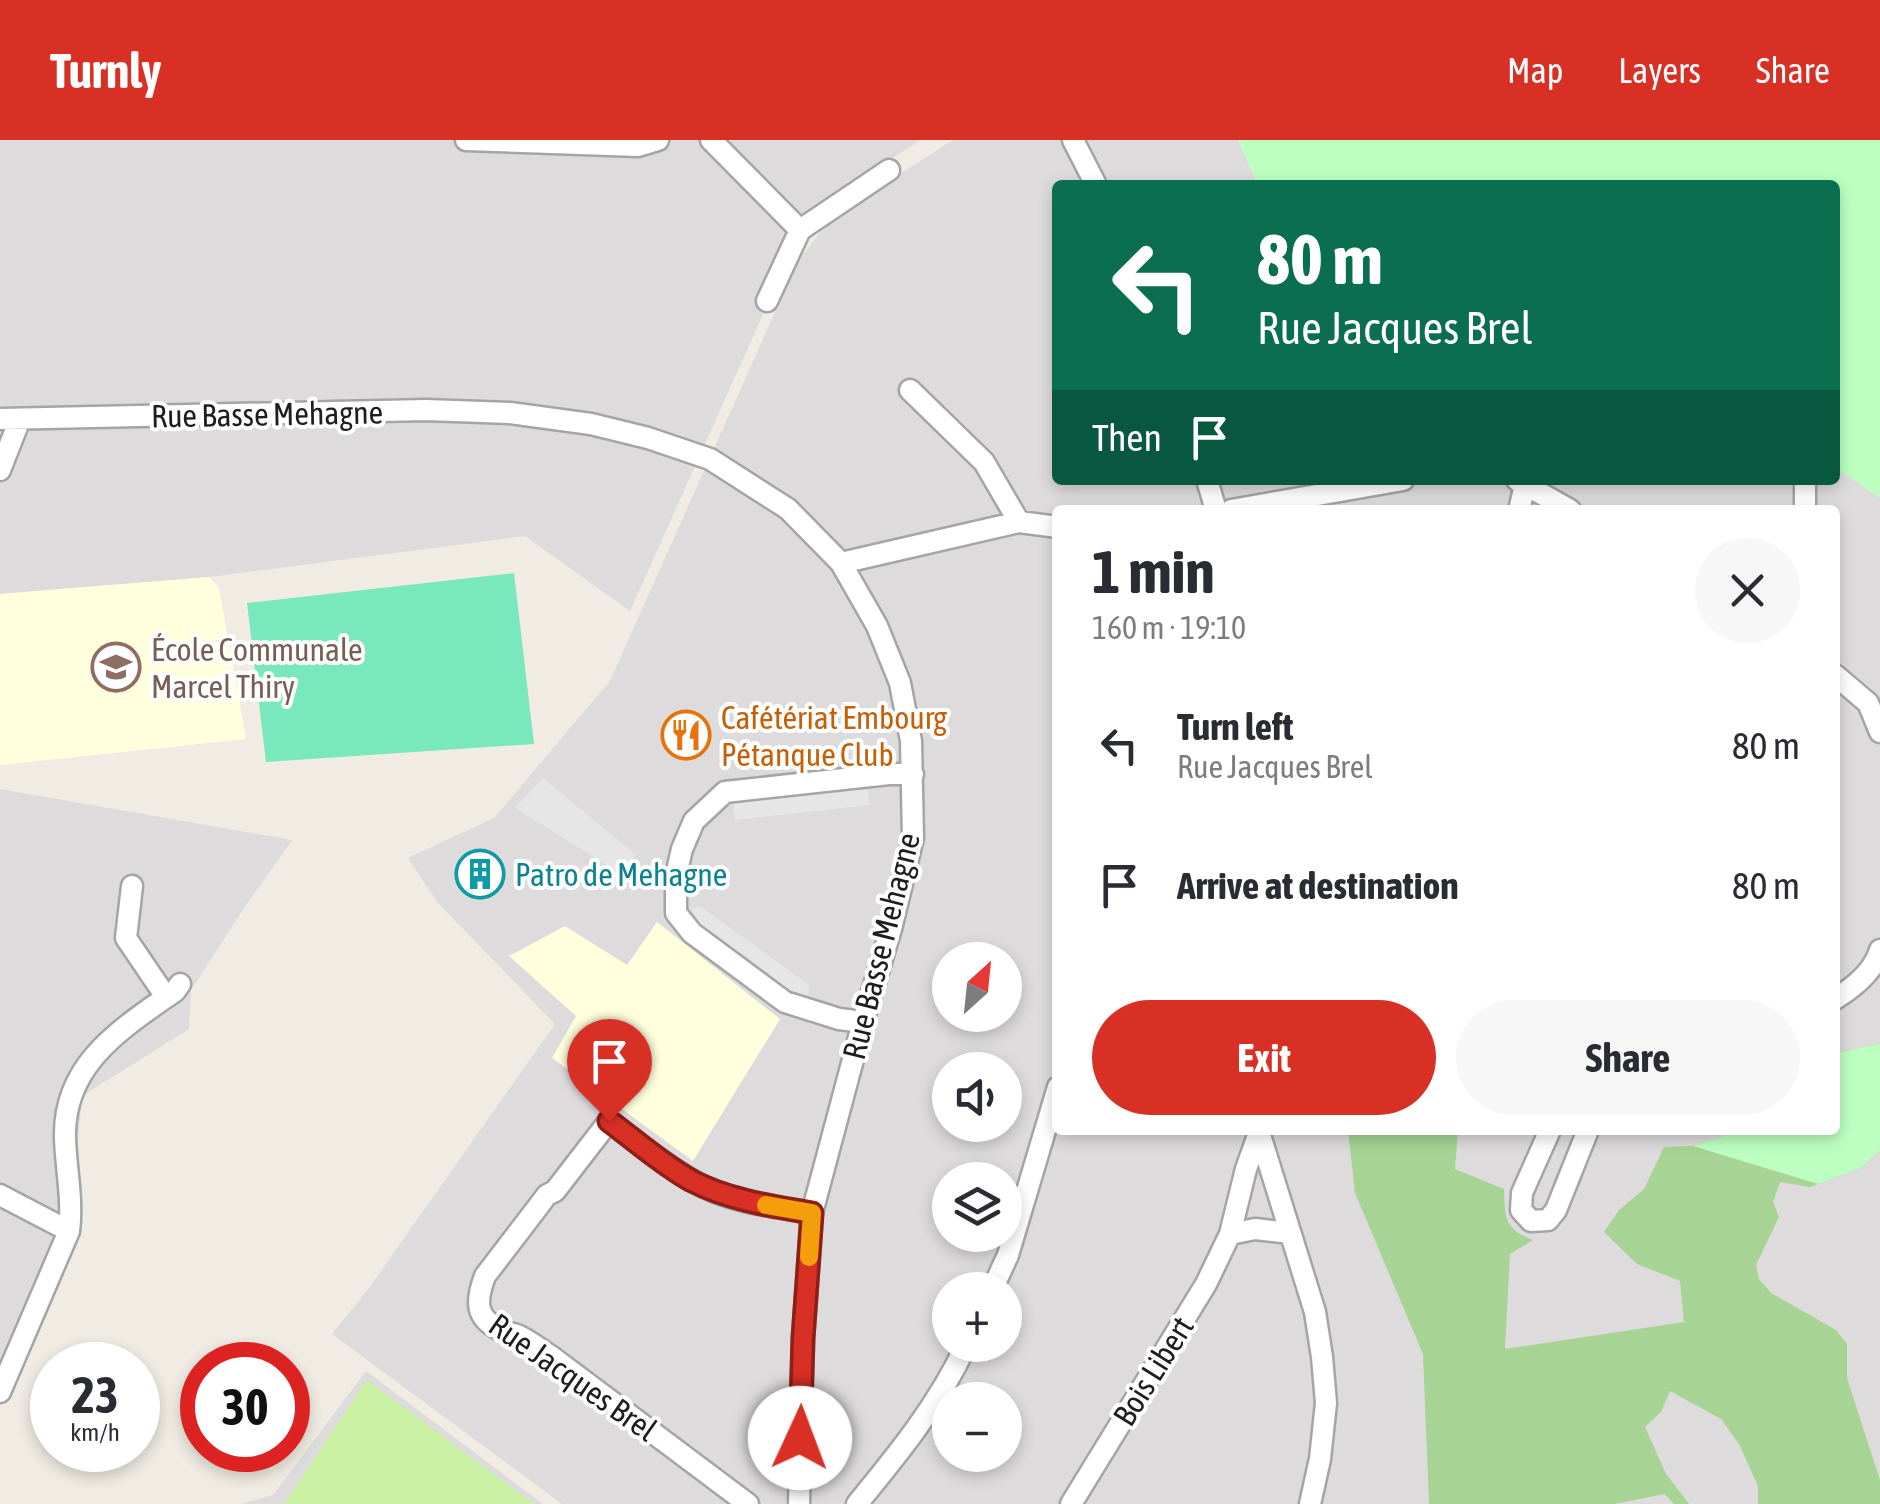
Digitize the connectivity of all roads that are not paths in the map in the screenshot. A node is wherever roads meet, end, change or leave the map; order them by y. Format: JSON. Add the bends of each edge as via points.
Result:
{"nodes":[{"id":1,"x":466,"y":140,"type":"edge"},
{"id":2,"x":658,"y":140,"type":"edge"},
{"id":3,"x":711,"y":140,"type":"edge"},
{"id":4,"x":1073,"y":140,"type":"edge"},
{"id":5,"x":890,"y":170,"type":"dead end"},
{"id":6,"x":1093,"y":180,"type":"edge"},
{"id":7,"x":800,"y":230,"type":"junction"},
{"id":8,"x":767,"y":301,"type":"dead end"},
{"id":9,"x":910,"y":390,"type":"dead end"},
{"id":10,"x":10,"y":419,"type":"edge"},
{"id":11,"x":0,"y":470,"type":"edge"},
{"id":12,"x":1374,"y":485,"type":"edge"},
{"id":13,"x":1526,"y":485,"type":"edge"},
{"id":14,"x":1260,"y":505,"type":"edge"},
{"id":15,"x":1561,"y":505,"type":"edge"},
{"id":16,"x":1019,"y":522,"type":"junction"},
{"id":17,"x":1052,"y":526,"type":"edge"},
{"id":18,"x":841,"y":563,"type":"junction"},
{"id":19,"x":1840,"y":679,"type":"edge"},
{"id":20,"x":1880,"y":732,"type":"edge"},
{"id":21,"x":914,"y":774,"type":"junction"},
{"id":22,"x":132,"y":886,"type":"dead end"},
{"id":23,"x":1880,"y":950,"type":"edge"},
{"id":24,"x":1840,"y":996,"type":"edge"},
{"id":25,"x":863,"y":1022,"type":"junction"},
{"id":26,"x":1052,"y":1108,"type":"edge"},
{"id":27,"x":1259,"y":1135,"type":"edge"},
{"id":28,"x":1261,"y":1135,"type":"edge"},
{"id":29,"x":1548,"y":1135,"type":"edge"},
{"id":30,"x":1586,"y":1135,"type":"edge"},
{"id":31,"x":0,"y":1195,"type":"edge"},
{"id":32,"x":812,"y":1213,"type":"junction"},
{"id":33,"x":69,"y":1231,"type":"junction"},
{"id":34,"x":1290,"y":1233,"type":"junction"},
{"id":35,"x":1230,"y":1234,"type":"junction"},
{"id":36,"x":1000,"y":1272,"type":"edge"},
{"id":37,"x":958,"y":1362,"type":"edge"},
{"id":38,"x":0,"y":1392,"type":"edge"},
{"id":39,"x":748,"y":1504,"type":"edge"},
{"id":40,"x":799,"y":1504,"type":"edge"},
{"id":41,"x":856,"y":1504,"type":"edge"},
{"id":42,"x":1071,"y":1504,"type":"edge"},
{"id":43,"x":1310,"y":1504,"type":"edge"}],
"edges":[{"from":1,"to":2,"type":"street","via":[[638,146]]},
{"from":3,"to":7,"type":"street"},
{"from":4,"to":6,"type":"street"},
{"from":5,"to":7,"type":"street"},
{"from":7,"to":8,"type":"street"},
{"from":9,"to":16,"type":"street","via":[[984,462]]},
{"from":10,"to":11,"type":"street"},
{"from":10,"to":18,"type":"street","name":"Rue Basse Mehagne","via":[[426,410],[591,424],[710,459],[788,509]]},
{"from":12,"to":14,"type":"street"},
{"from":13,"to":15,"type":"street"},
{"from":16,"to":17,"type":"street"},
{"from":16,"to":18,"type":"street"},
{"from":18,"to":21,"type":"street","name":"Rue Basse Mehagne","via":[[900,683]]},
{"from":19,"to":20,"type":"street","via":[[1868,703]]},
{"from":21,"to":25,"type":"street","name":"Rue Basse Mehagne","via":[[913,838]]},
{"from":21,"to":25,"type":"street","via":[[725,792],[694,822],[676,875],[676,913],[692,932],[786,1002]]},
{"from":22,"to":33,"type":"street","via":[[126,938],[174,991],[116,1033],[71,1091],[65,1138]]},
{"from":23,"to":24,"type":"street"},
{"from":25,"to":32,"type":"street","name":"Rue Basse Mehagne"},
{"from":26,"to":36,"type":"street"},
{"from":27,"to":35,"type":"street","name":"Bois Libert"},
{"from":28,"to":34,"type":"street","name":"Bois Libert"},
{"from":29,"to":30,"type":"street","via":[[1522,1194],[1521,1210],[1531,1220],[1548,1220],[1556,1210]]},
{"from":31,"to":33,"type":"street"},
{"from":32,"to":39,"type":"street","name":"Rue Jacques Brel","via":[[716,1192],[609,1121],[479,1291],[478,1307],[487,1321],[552,1357]]},
{"from":32,"to":40,"type":"street","name":"Rue Basse Mehagne"},
{"from":33,"to":38,"type":"street"},
{"from":34,"to":35,"type":"street"},
{"from":34,"to":43,"type":"street","name":"Bois Libert","via":[[1324,1372],[1326,1403]]},
{"from":35,"to":42,"type":"street","name":"Bois Libert"},
{"from":37,"to":41,"type":"street","via":[[914,1433]]}]}
